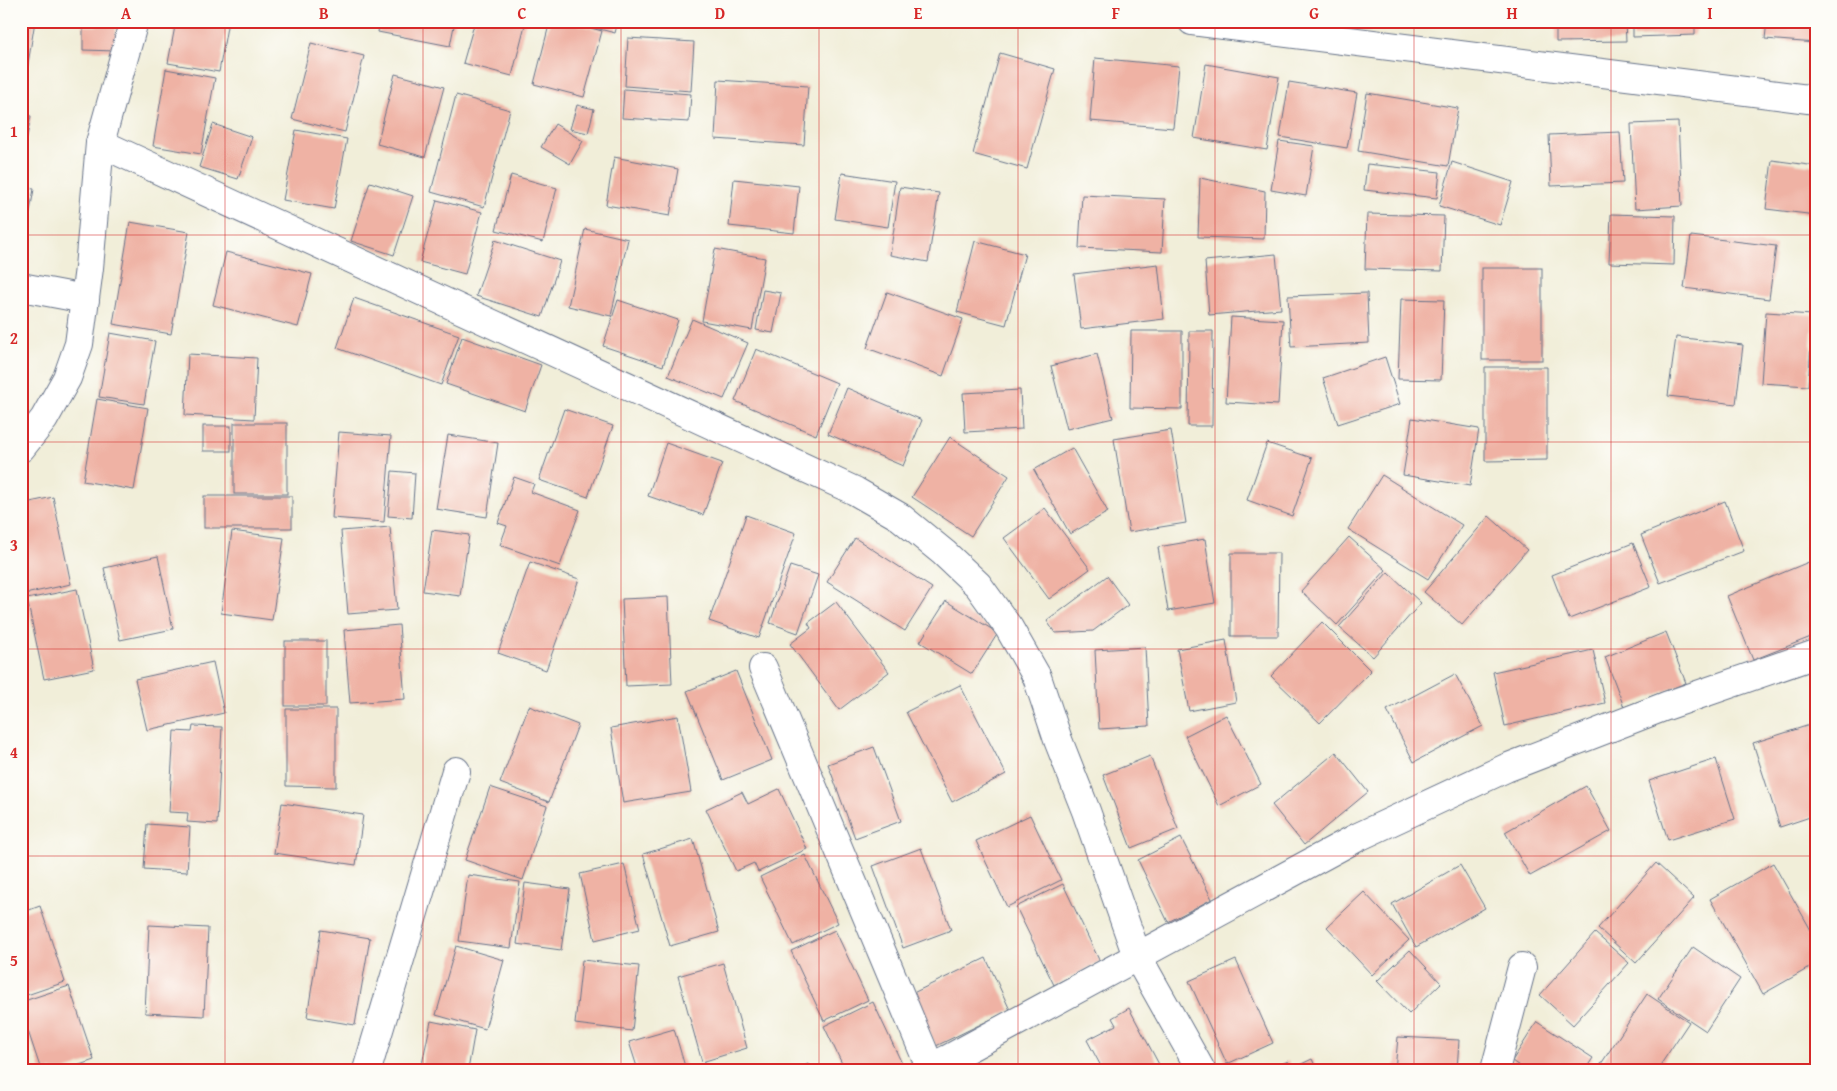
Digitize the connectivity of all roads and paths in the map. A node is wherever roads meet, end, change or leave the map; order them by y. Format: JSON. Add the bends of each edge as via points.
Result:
{"nodes":[{"id":1,"x":134,"y":21,"type":"edge"},
{"id":2,"x":1192,"y":21,"type":"edge"},
{"id":3,"x":1816,"y":100,"type":"edge"},
{"id":4,"x":100,"y":143,"type":"junction"},
{"id":5,"x":21,"y":288,"type":"edge"},
{"id":6,"x":85,"y":299,"type":"junction"},
{"id":7,"x":21,"y":448,"type":"edge"},
{"id":8,"x":1816,"y":654,"type":"edge"},
{"id":9,"x":763,"y":668,"type":"dead end"},
{"id":10,"x":456,"y":771,"type":"dead end"},
{"id":11,"x":1137,"y":956,"type":"junction"},
{"id":12,"x":1522,"y":967,"type":"dead end"},
{"id":13,"x":927,"y":1068,"type":"edge"},
{"id":14,"x":367,"y":1070,"type":"edge"},
{"id":15,"x":1201,"y":1070,"type":"edge"},
{"id":16,"x":1495,"y":1070,"type":"edge"}],
"edges":[{"from":1,"to":4,"type":"street"},
{"from":2,"to":3,"type":"street"},
{"from":4,"to":6,"type":"street"},
{"from":4,"to":11,"type":"street","via":[[855,491],[900,517],[944,552],[978,585],[1009,628],[1037,678]]},
{"from":5,"to":6,"type":"street"},
{"from":6,"to":7,"type":"street","via":[[78,344],[67,378],[44,419]]},
{"from":8,"to":11,"type":"street","via":[[1666,706],[1506,768],[1358,838]]},
{"from":9,"to":13,"type":"street"},
{"from":10,"to":14,"type":"street"},
{"from":11,"to":13,"type":"street"},
{"from":11,"to":15,"type":"street"},
{"from":12,"to":16,"type":"street"}]}
